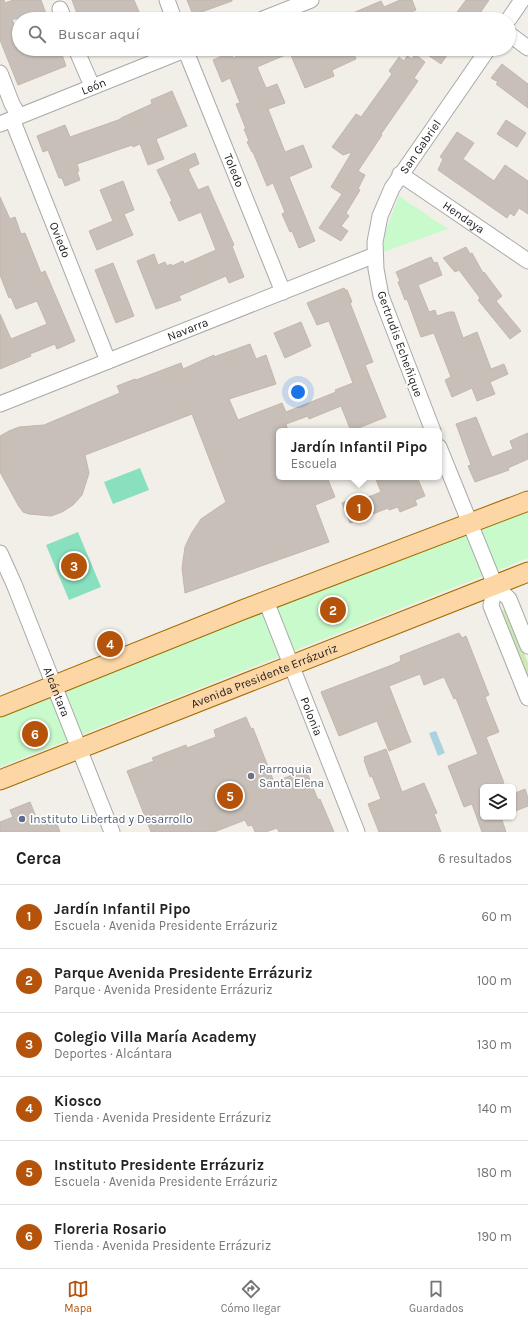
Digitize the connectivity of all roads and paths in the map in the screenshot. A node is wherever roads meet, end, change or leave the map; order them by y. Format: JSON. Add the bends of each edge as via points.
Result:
{"nodes":[{"id":1,"x":166,"y":0,"type":"edge"},
{"id":2,"x":311,"y":0,"type":"edge"},
{"id":3,"x":522,"y":0,"type":"edge"},
{"id":4,"x":171,"y":12,"type":"edge"},
{"id":5,"x":281,"y":12,"type":"edge"},
{"id":6,"x":514,"y":12,"type":"edge"},
{"id":7,"x":516,"y":39,"type":"edge"},
{"id":8,"x":528,"y":48,"type":"edge"},
{"id":9,"x":79,"y":56,"type":"edge"},
{"id":10,"x":168,"y":56,"type":"edge"},
{"id":11,"x":189,"y":56,"type":"edge"},
{"id":12,"x":483,"y":56,"type":"edge"},
{"id":13,"x":0,"y":73,"type":"edge"},
{"id":14,"x":92,"y":86,"type":"junction"},
{"id":15,"x":10,"y":120,"type":"edge"},
{"id":16,"x":400,"y":174,"type":"junction"},
{"id":17,"x":375,"y":255,"type":"junction"},
{"id":18,"x":528,"y":261,"type":"edge"},
{"id":19,"x":283,"y":292,"type":"junction"},
{"id":20,"x":108,"y":361,"type":"junction"},
{"id":21,"x":0,"y":404,"type":"edge"},
{"id":22,"x":432,"y":428,"type":"edge"},
{"id":23,"x":442,"y":455,"type":"edge"},
{"id":24,"x":528,"y":501,"type":"edge"},
{"id":25,"x":469,"y":524,"type":"junction"},
{"id":26,"x":0,"y":553,"type":"edge"},
{"id":27,"x":528,"y":572,"type":"edge"},
{"id":28,"x":494,"y":585,"type":"junction"},
{"id":29,"x":266,"y":601,"type":"junction"},
{"id":30,"x":528,"y":646,"type":"edge"},
{"id":31,"x":292,"y":665,"type":"junction"},
{"id":32,"x":54,"y":686,"type":"junction"},
{"id":33,"x":528,"y":698,"type":"edge"},
{"id":34,"x":0,"y":707,"type":"edge"},
{"id":35,"x":79,"y":749,"type":"junction"},
{"id":36,"x":0,"y":780,"type":"edge"},
{"id":37,"x":112,"y":832,"type":"edge"},
{"id":38,"x":357,"y":832,"type":"edge"}],
"edges":[{"from":1,"to":4,"type":"street"},
{"from":2,"to":5,"type":"street"},
{"from":3,"to":6,"type":"street"},
{"from":7,"to":8,"type":"street"},
{"from":9,"to":14,"type":"street"},
{"from":10,"to":14,"type":"street","name":"León"},
{"from":11,"to":19,"type":"street","name":"Toledo"},
{"from":12,"to":16,"type":"street","name":"San Gabriel"},
{"from":13,"to":15,"type":"street","name":"Oviedo","via":[[12,104]]},
{"from":14,"to":15,"type":"street","name":"León"},
{"from":15,"to":20,"type":"street","name":"Oviedo"},
{"from":16,"to":17,"type":"street","name":"San Gabriel","via":[[380,216]]},
{"from":16,"to":18,"type":"street","name":"Hendaya"},
{"from":17,"to":19,"type":"street","name":"Navarra"},
{"from":17,"to":22,"type":"street","name":"Gertrudis Echeñique","via":[[381,296]]},
{"from":19,"to":20,"type":"street","name":"Navarra"},
{"from":20,"to":21,"type":"street","name":"Navarra"},
{"from":23,"to":25,"type":"street"},
{"from":24,"to":25,"type":"main road"},
{"from":25,"to":28,"type":"street"},
{"from":25,"to":29,"type":"main road"},
{"from":26,"to":32,"type":"street","name":"Alcántara"},
{"from":27,"to":28,"type":"main road","name":"Avenida Presidente Errázuriz"},
{"from":28,"to":30,"type":"street","via":[[509,599]]},
{"from":28,"to":31,"type":"main road","name":"Avenida Presidente Errázuriz"},
{"from":28,"to":33,"type":"street","via":[[491,606]]},
{"from":29,"to":31,"type":"street","name":"Polonia"},
{"from":29,"to":32,"type":"main road"},
{"from":31,"to":35,"type":"main road","name":"Avenida Presidente Errázuriz"},
{"from":31,"to":38,"type":"street","name":"Polonia"},
{"from":32,"to":34,"type":"main road"},
{"from":32,"to":35,"type":"street","name":"Alcántara"},
{"from":35,"to":36,"type":"main road","name":"Avenida Presidente Errázuriz"},
{"from":35,"to":37,"type":"street","name":"Alcántara"}]}
